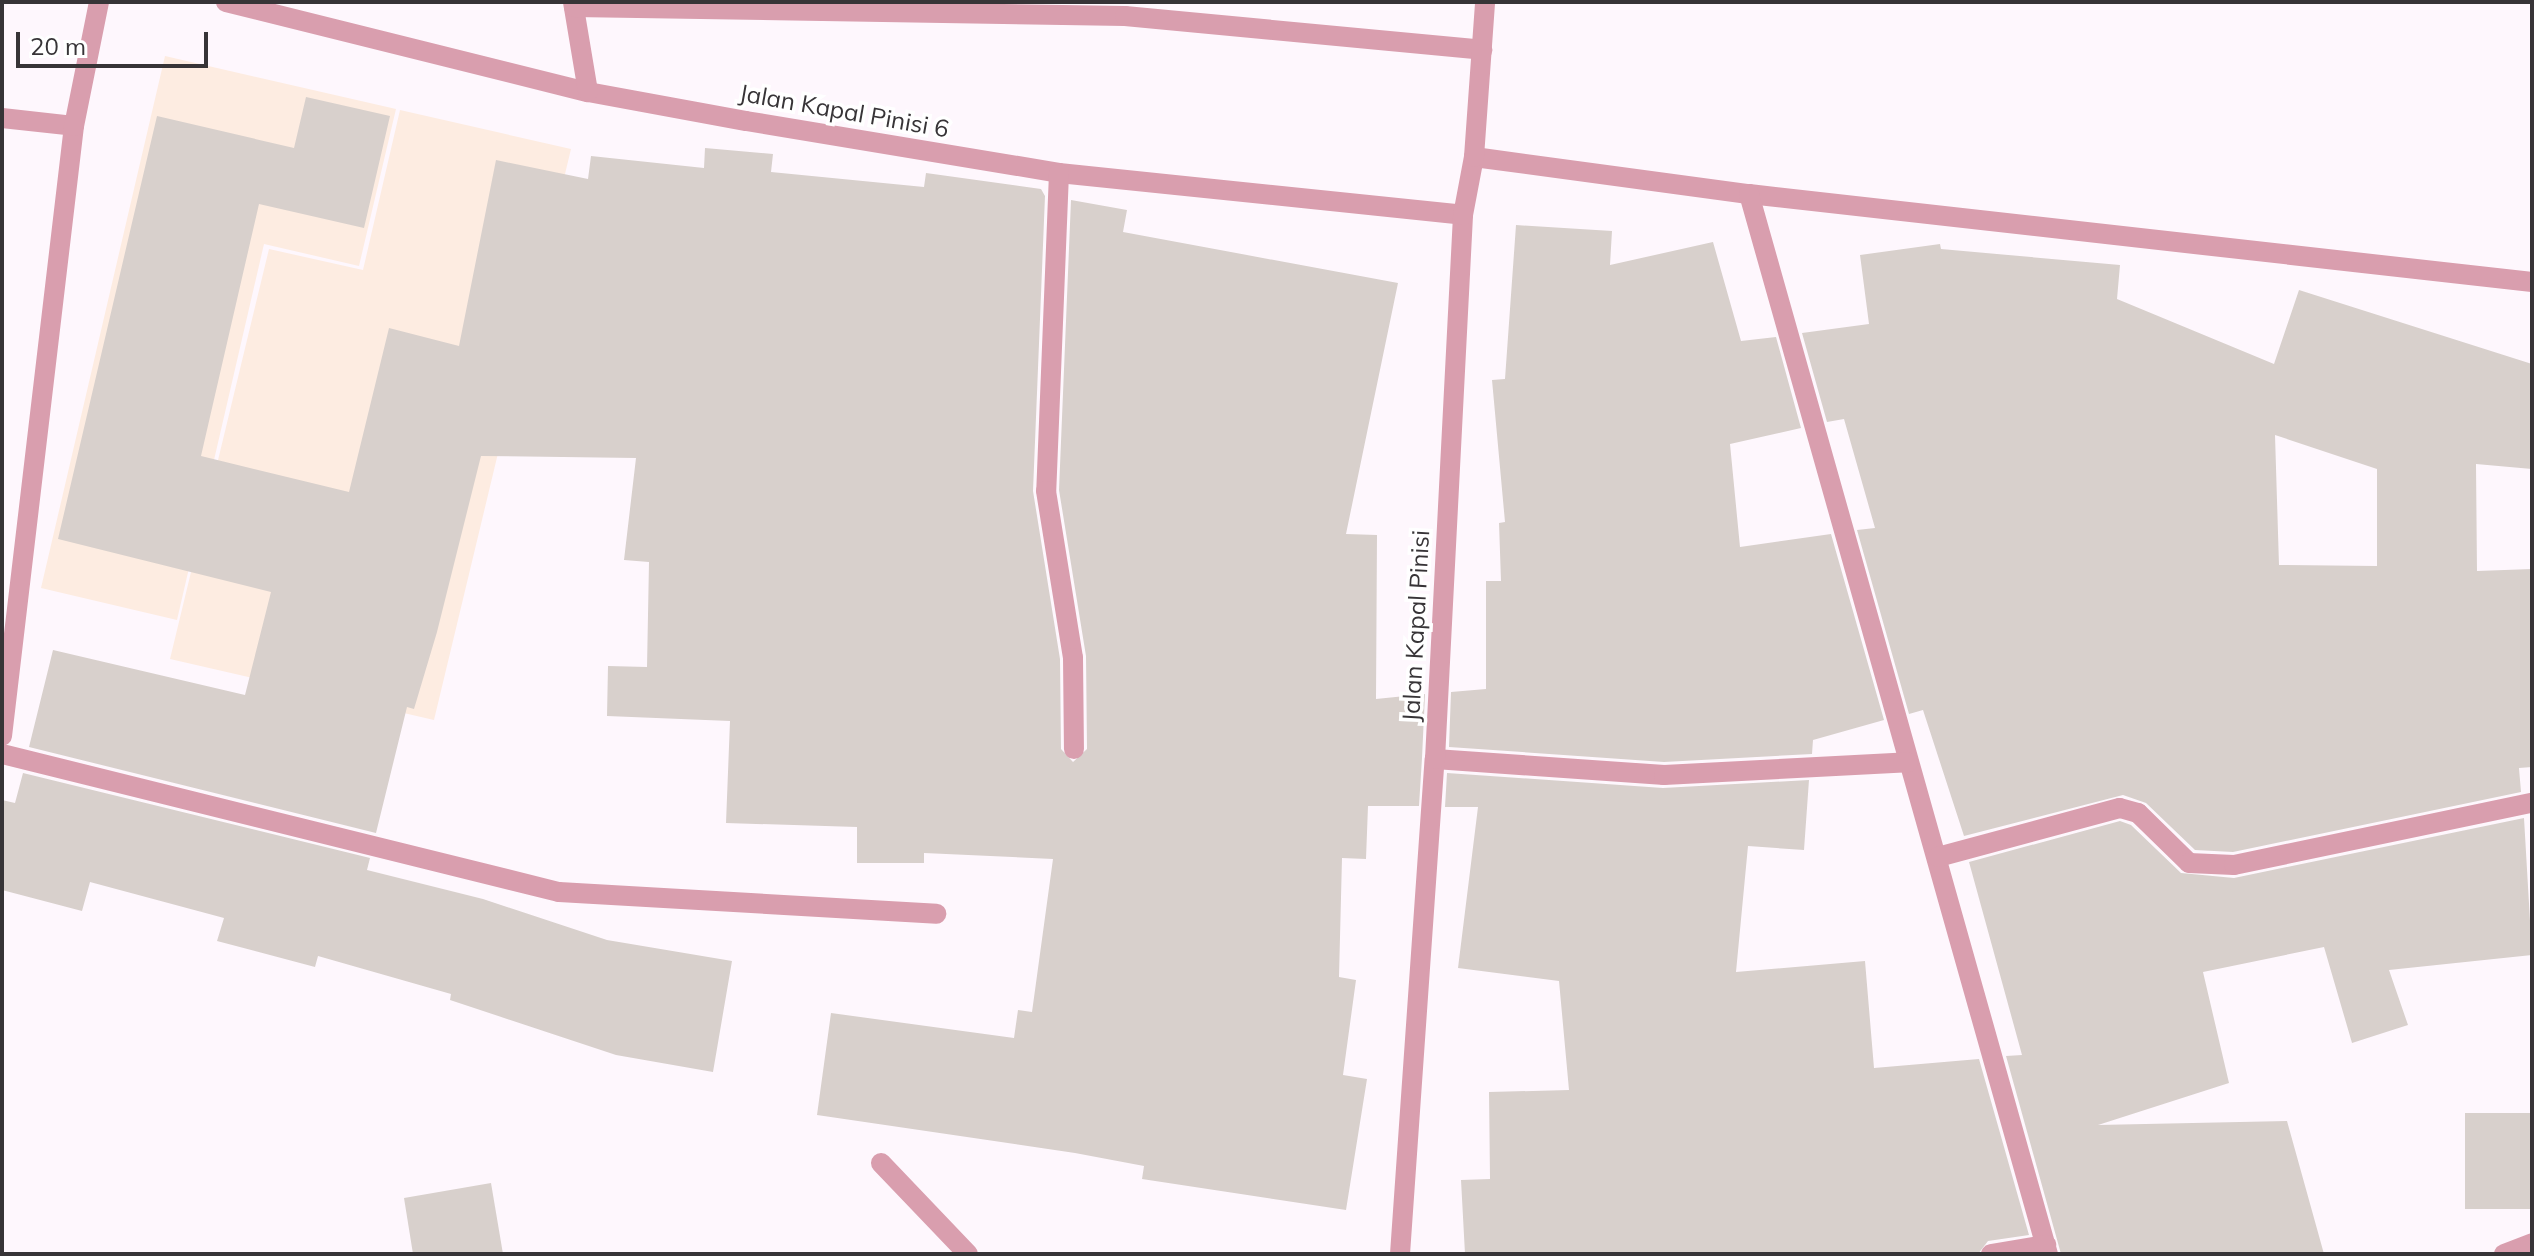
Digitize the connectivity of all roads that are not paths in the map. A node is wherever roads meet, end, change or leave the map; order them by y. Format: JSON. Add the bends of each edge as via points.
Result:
{"nodes":[{"id":1,"x":99,"y":2,"type":"edge"},
{"id":2,"x":226,"y":2,"type":"edge"},
{"id":3,"x":1485,"y":2,"type":"edge"},
{"id":4,"x":573,"y":4,"type":"edge"},
{"id":5,"x":1482,"y":50,"type":"junction"},
{"id":6,"x":588,"y":92,"type":"junction"},
{"id":7,"x":2,"y":118,"type":"edge"},
{"id":8,"x":74,"y":126,"type":"junction"},
{"id":9,"x":1474,"y":157,"type":"junction"},
{"id":10,"x":1059,"y":173,"type":"junction"},
{"id":11,"x":1749,"y":194,"type":"junction"},
{"id":12,"x":1463,"y":215,"type":"junction"},
{"id":13,"x":2532,"y":282,"type":"edge"},
{"id":14,"x":2,"y":736,"type":"edge"},
{"id":15,"x":1074,"y":749,"type":"dead end"},
{"id":16,"x":2,"y":754,"type":"edge"},
{"id":17,"x":1435,"y":759,"type":"junction"},
{"id":18,"x":1908,"y":762,"type":"junction"},
{"id":19,"x":2532,"y":803,"type":"edge"},
{"id":20,"x":1938,"y":857,"type":"junction"},
{"id":21,"x":936,"y":914,"type":"dead end"},
{"id":22,"x":881,"y":1163,"type":"dead end"},
{"id":23,"x":2532,"y":1243,"type":"edge"},
{"id":24,"x":2047,"y":1249,"type":"edge"},
{"id":25,"x":968,"y":1254,"type":"edge"},
{"id":26,"x":1400,"y":1254,"type":"edge"},
{"id":27,"x":1991,"y":1254,"type":"edge"},
{"id":28,"x":2504,"y":1254,"type":"edge"}],
"edges":[{"from":1,"to":8,"type":"street"},
{"from":2,"to":6,"type":"street","name":"Jalan Kapal Pinisi 6"},
{"from":3,"to":5,"type":"street","name":"Jalan Kapal Pinisi"},
{"from":4,"to":5,"type":"street","via":[[1125,16]]},
{"from":4,"to":6,"type":"street"},
{"from":5,"to":9,"type":"street","name":"Jalan Kapal Pinisi"},
{"from":6,"to":10,"type":"street","name":"Jalan Kapal Pinisi 6"},
{"from":7,"to":8,"type":"street"},
{"from":8,"to":14,"type":"street"},
{"from":9,"to":11,"type":"street"},
{"from":9,"to":12,"type":"street","name":"Jalan Kapal Pinisi"},
{"from":10,"to":12,"type":"street","name":"Jalan Kapal Pinisi 6"},
{"from":10,"to":15,"type":"street","via":[[1046,478],[1073,658]]},
{"from":11,"to":13,"type":"street"},
{"from":11,"to":18,"type":"street"},
{"from":12,"to":17,"type":"street","name":"Jalan Kapal Pinisi"},
{"from":16,"to":21,"type":"street","via":[[559,892]]},
{"from":17,"to":18,"type":"street","via":[[1664,775]]},
{"from":17,"to":26,"type":"street","name":"Jalan Kapal Pinisi"},
{"from":18,"to":20,"type":"street"},
{"from":19,"to":20,"type":"street","via":[[2234,865],[2189,863],[2138,813],[2120,808]]},
{"from":20,"to":24,"type":"street"},
{"from":22,"to":25,"type":"street"},
{"from":23,"to":28,"type":"street"},
{"from":24,"to":27,"type":"street"}]}
